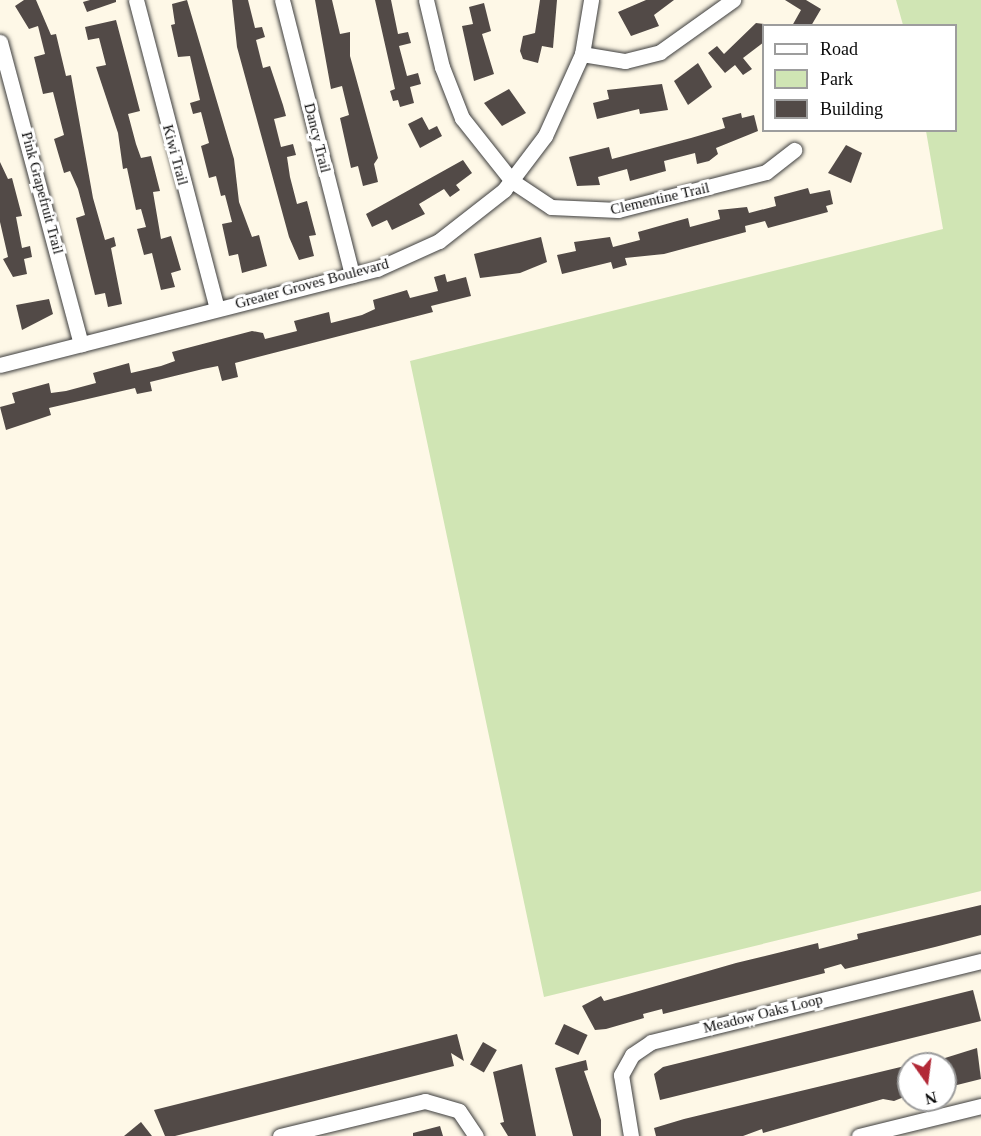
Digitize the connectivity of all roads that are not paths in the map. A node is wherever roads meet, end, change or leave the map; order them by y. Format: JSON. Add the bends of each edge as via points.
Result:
{"nodes":[{"id":1,"x":135,"y":0,"type":"edge"},
{"id":2,"x":282,"y":0,"type":"edge"},
{"id":3,"x":426,"y":0,"type":"edge"},
{"id":4,"x":591,"y":0,"type":"edge"},
{"id":5,"x":733,"y":0,"type":"edge"},
{"id":6,"x":0,"y":42,"type":"edge"},
{"id":7,"x":582,"y":54,"type":"junction"},
{"id":8,"x":794,"y":150,"type":"dead end"},
{"id":9,"x":512,"y":182,"type":"junction"},
{"id":10,"x":352,"y":275,"type":"junction"},
{"id":11,"x":217,"y":309,"type":"junction"},
{"id":12,"x":81,"y":344,"type":"junction"},
{"id":13,"x":0,"y":365,"type":"edge"},
{"id":14,"x":981,"y":961,"type":"edge"},
{"id":15,"x":981,"y":1106,"type":"edge"},
{"id":16,"x":280,"y":1136,"type":"edge"},
{"id":17,"x":476,"y":1136,"type":"edge"},
{"id":18,"x":631,"y":1136,"type":"edge"},
{"id":19,"x":859,"y":1136,"type":"edge"}],
"edges":[{"from":1,"to":11,"type":"street","name":"Kiwi Trail"},
{"from":2,"to":10,"type":"street","name":"Dancy Trail"},
{"from":3,"to":9,"type":"street","name":"Clementine Trail","via":[[453,101]]},
{"from":4,"to":7,"type":"street","name":"Greater Groves Boulevard"},
{"from":5,"to":7,"type":"street","via":[[660,52],[625,61]]},
{"from":6,"to":12,"type":"street","name":"Pink Grapefruit Trail"},
{"from":7,"to":9,"type":"street","name":"Greater Groves Boulevard","via":[[559,112]]},
{"from":8,"to":9,"type":"street","name":"Clementine Trail","via":[[766,172],[609,212],[551,207]]},
{"from":9,"to":10,"type":"street","name":"Greater Groves Boulevard","via":[[439,241]]},
{"from":10,"to":11,"type":"street","name":"Greater Groves Boulevard"},
{"from":11,"to":12,"type":"street","name":"Greater Groves Boulevard"},
{"from":12,"to":13,"type":"street","name":"Greater Groves Boulevard"},
{"from":14,"to":18,"type":"street","name":"Meadow Oaks Loop","via":[[651,1042],[632,1055],[621,1076]]},
{"from":15,"to":19,"type":"street"},
{"from":16,"to":17,"type":"street","via":[[425,1101],[453,1107]]}]}
